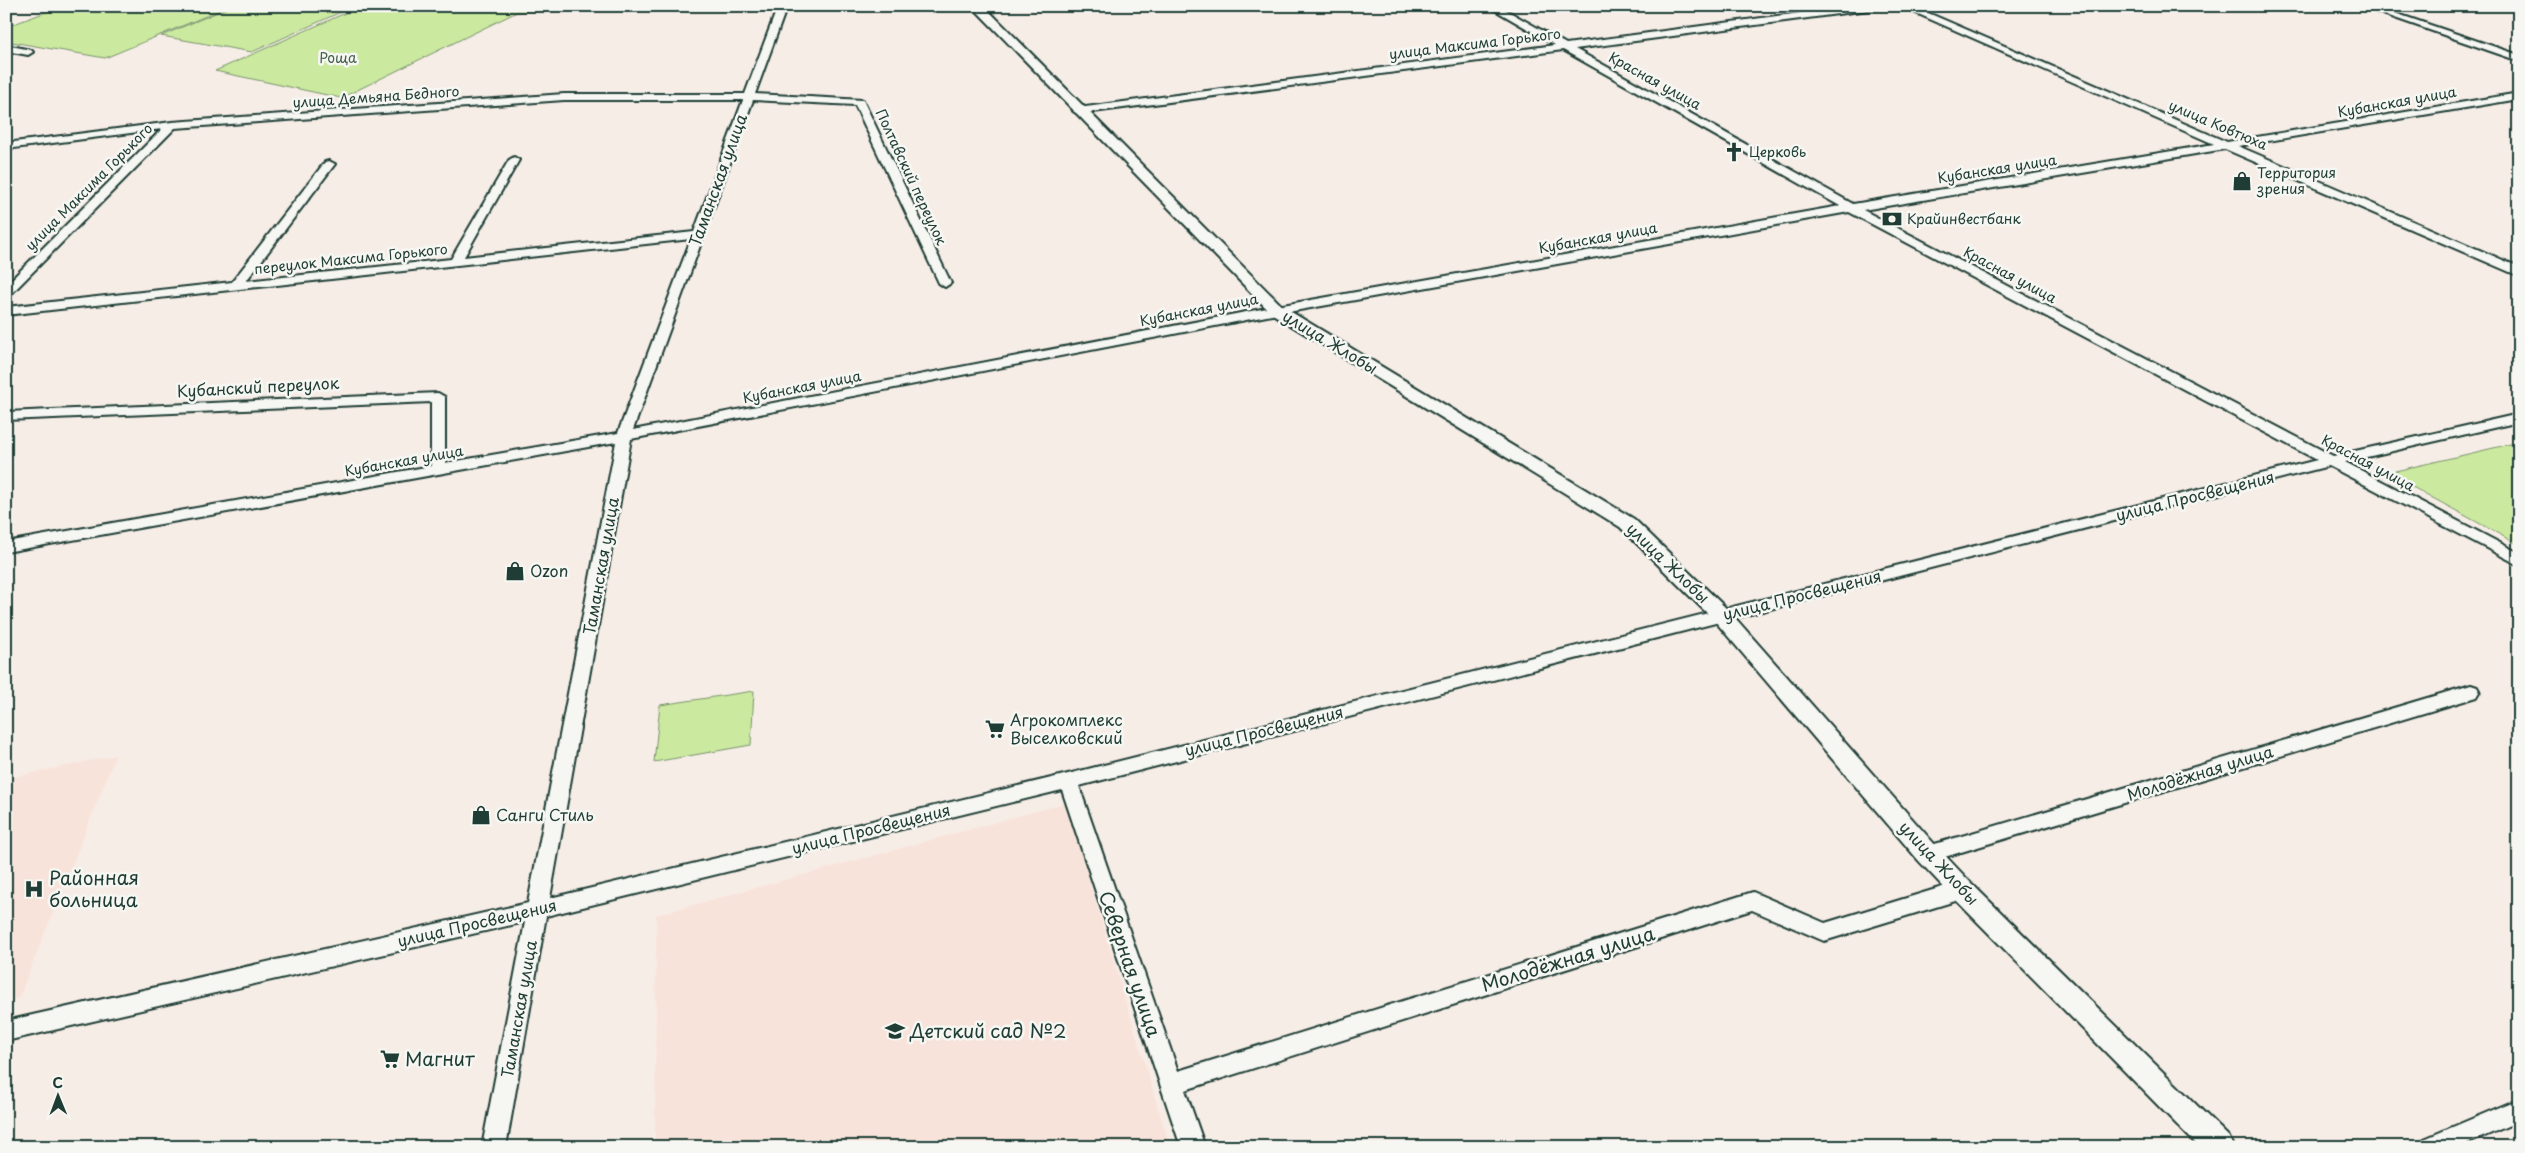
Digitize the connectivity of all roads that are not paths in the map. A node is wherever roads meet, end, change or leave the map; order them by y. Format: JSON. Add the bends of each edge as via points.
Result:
{"nodes":[{"id":1,"x":783,"y":6,"type":"edge"},
{"id":2,"x":977,"y":6,"type":"edge"},
{"id":3,"x":1492,"y":6,"type":"edge"},
{"id":4,"x":1876,"y":6,"type":"edge"},
{"id":5,"x":1904,"y":6,"type":"edge"},
{"id":6,"x":2364,"y":6,"type":"edge"},
{"id":7,"x":6,"y":48,"type":"edge"},
{"id":8,"x":1565,"y":48,"type":"junction"},
{"id":9,"x":28,"y":52,"type":"dead end"},
{"id":10,"x":2519,"y":58,"type":"edge"},
{"id":11,"x":2519,"y":96,"type":"edge"},
{"id":12,"x":749,"y":97,"type":"junction"},
{"id":13,"x":1078,"y":111,"type":"junction"},
{"id":14,"x":172,"y":125,"type":"junction"},
{"id":15,"x":6,"y":146,"type":"edge"},
{"id":16,"x":2229,"y":146,"type":"junction"},
{"id":17,"x":514,"y":160,"type":"dead end"},
{"id":18,"x":329,"y":164,"type":"dead end"},
{"id":19,"x":1851,"y":208,"type":"junction"},
{"id":20,"x":698,"y":235,"type":"junction"},
{"id":21,"x":454,"y":263,"type":"junction"},
{"id":22,"x":2519,"y":272,"type":"edge"},
{"id":23,"x":945,"y":283,"type":"dead end"},
{"id":24,"x":236,"y":286,"type":"junction"},
{"id":25,"x":6,"y":292,"type":"edge"},
{"id":26,"x":1277,"y":310,"type":"junction"},
{"id":27,"x":6,"y":311,"type":"edge"},
{"id":28,"x":6,"y":416,"type":"edge"},
{"id":29,"x":2519,"y":418,"type":"edge"},
{"id":30,"x":624,"y":436,"type":"junction"},
{"id":31,"x":2332,"y":461,"type":"junction"},
{"id":32,"x":438,"y":470,"type":"junction"},
{"id":33,"x":6,"y":547,"type":"edge"},
{"id":34,"x":2519,"y":560,"type":"edge"},
{"id":35,"x":1722,"y":616,"type":"junction"},
{"id":36,"x":2471,"y":692,"type":"dead end"},
{"id":37,"x":1068,"y":781,"type":"junction"},
{"id":38,"x":1928,"y":854,"type":"junction"},
{"id":39,"x":1962,"y":890,"type":"junction"},
{"id":40,"x":537,"y":910,"type":"junction"},
{"id":41,"x":6,"y":1030,"type":"edge"},
{"id":42,"x":1171,"y":1084,"type":"junction"},
{"id":43,"x":2519,"y":1110,"type":"edge"},
{"id":44,"x":494,"y":1147,"type":"edge"},
{"id":45,"x":1193,"y":1147,"type":"edge"},
{"id":46,"x":2220,"y":1147,"type":"edge"},
{"id":47,"x":2432,"y":1147,"type":"edge"}],
"edges":[{"from":1,"to":12,"type":"street","name":"Таманская улица"},
{"from":2,"to":13,"type":"street","name":"улица Жлобы"},
{"from":3,"to":8,"type":"street","name":"Красная улица"},
{"from":4,"to":8,"type":"street","name":"улица Максима Горького"},
{"from":5,"to":16,"type":"street","name":"улица Ковтюха"},
{"from":6,"to":10,"type":"street"},
{"from":7,"to":9,"type":"street"},
{"from":8,"to":13,"type":"street","name":"улица Максима Горького"},
{"from":8,"to":19,"type":"street","name":"Красная улица"},
{"from":11,"to":16,"type":"street","name":"Кубанская улица"},
{"from":12,"to":14,"type":"street","name":"улица Демьяна Бедного","via":[[564,97]]},
{"from":12,"to":20,"type":"street","name":"Таманская улица"},
{"from":12,"to":23,"type":"street","name":"Полтавский переулок","via":[[859,102]]},
{"from":13,"to":26,"type":"street","name":"улица Жлобы"},
{"from":14,"to":15,"type":"street","name":"улица Демьяна Бедного"},
{"from":14,"to":25,"type":"street","name":"улица Максима Горького"},
{"from":16,"to":19,"type":"street","name":"Кубанская улица"},
{"from":16,"to":22,"type":"street","name":"улица Ковтюха"},
{"from":17,"to":21,"type":"street"},
{"from":18,"to":24,"type":"street"},
{"from":19,"to":26,"type":"street","name":"Кубанская улица"},
{"from":19,"to":31,"type":"street","name":"Красная улица"},
{"from":20,"to":21,"type":"street","name":"переулок Максима Горького"},
{"from":20,"to":30,"type":"street","name":"Таманская улица"},
{"from":21,"to":24,"type":"street","name":"переулок Максима Горького"},
{"from":24,"to":27,"type":"street","name":"переулок Максима Горького"},
{"from":26,"to":30,"type":"street","name":"Кубанская улица"},
{"from":26,"to":35,"type":"street","name":"улица Жлобы","via":[[1627,523]]},
{"from":28,"to":32,"type":"street","name":"Кубанский переулок","via":[[438,397]]},
{"from":29,"to":31,"type":"street","name":"улица Просвещения"},
{"from":30,"to":32,"type":"street","name":"Кубанская улица"},
{"from":30,"to":40,"type":"street","name":"Таманская улица"},
{"from":31,"to":34,"type":"street","name":"Красная улица"},
{"from":31,"to":35,"type":"street","name":"улица Просвещения"},
{"from":32,"to":33,"type":"street","name":"Кубанская улица"},
{"from":35,"to":37,"type":"street","name":"улица Просвещения"},
{"from":35,"to":38,"type":"street","name":"улица Жлобы"},
{"from":36,"to":38,"type":"street","name":"Молодёжная улица"},
{"from":37,"to":40,"type":"street","name":"улица Просвещения"},
{"from":37,"to":42,"type":"street","name":"Северная улица"},
{"from":38,"to":39,"type":"street","name":"улица Жлобы"},
{"from":39,"to":42,"type":"street","name":"Молодёжная улица","via":[[1824,932],[1752,901]]},
{"from":39,"to":46,"type":"street","name":"улица Жлобы"},
{"from":40,"to":41,"type":"street","name":"улица Просвещения"},
{"from":40,"to":44,"type":"street","name":"Таманская улица"},
{"from":42,"to":45,"type":"street","name":"Северная улица"},
{"from":43,"to":47,"type":"street"}]}
